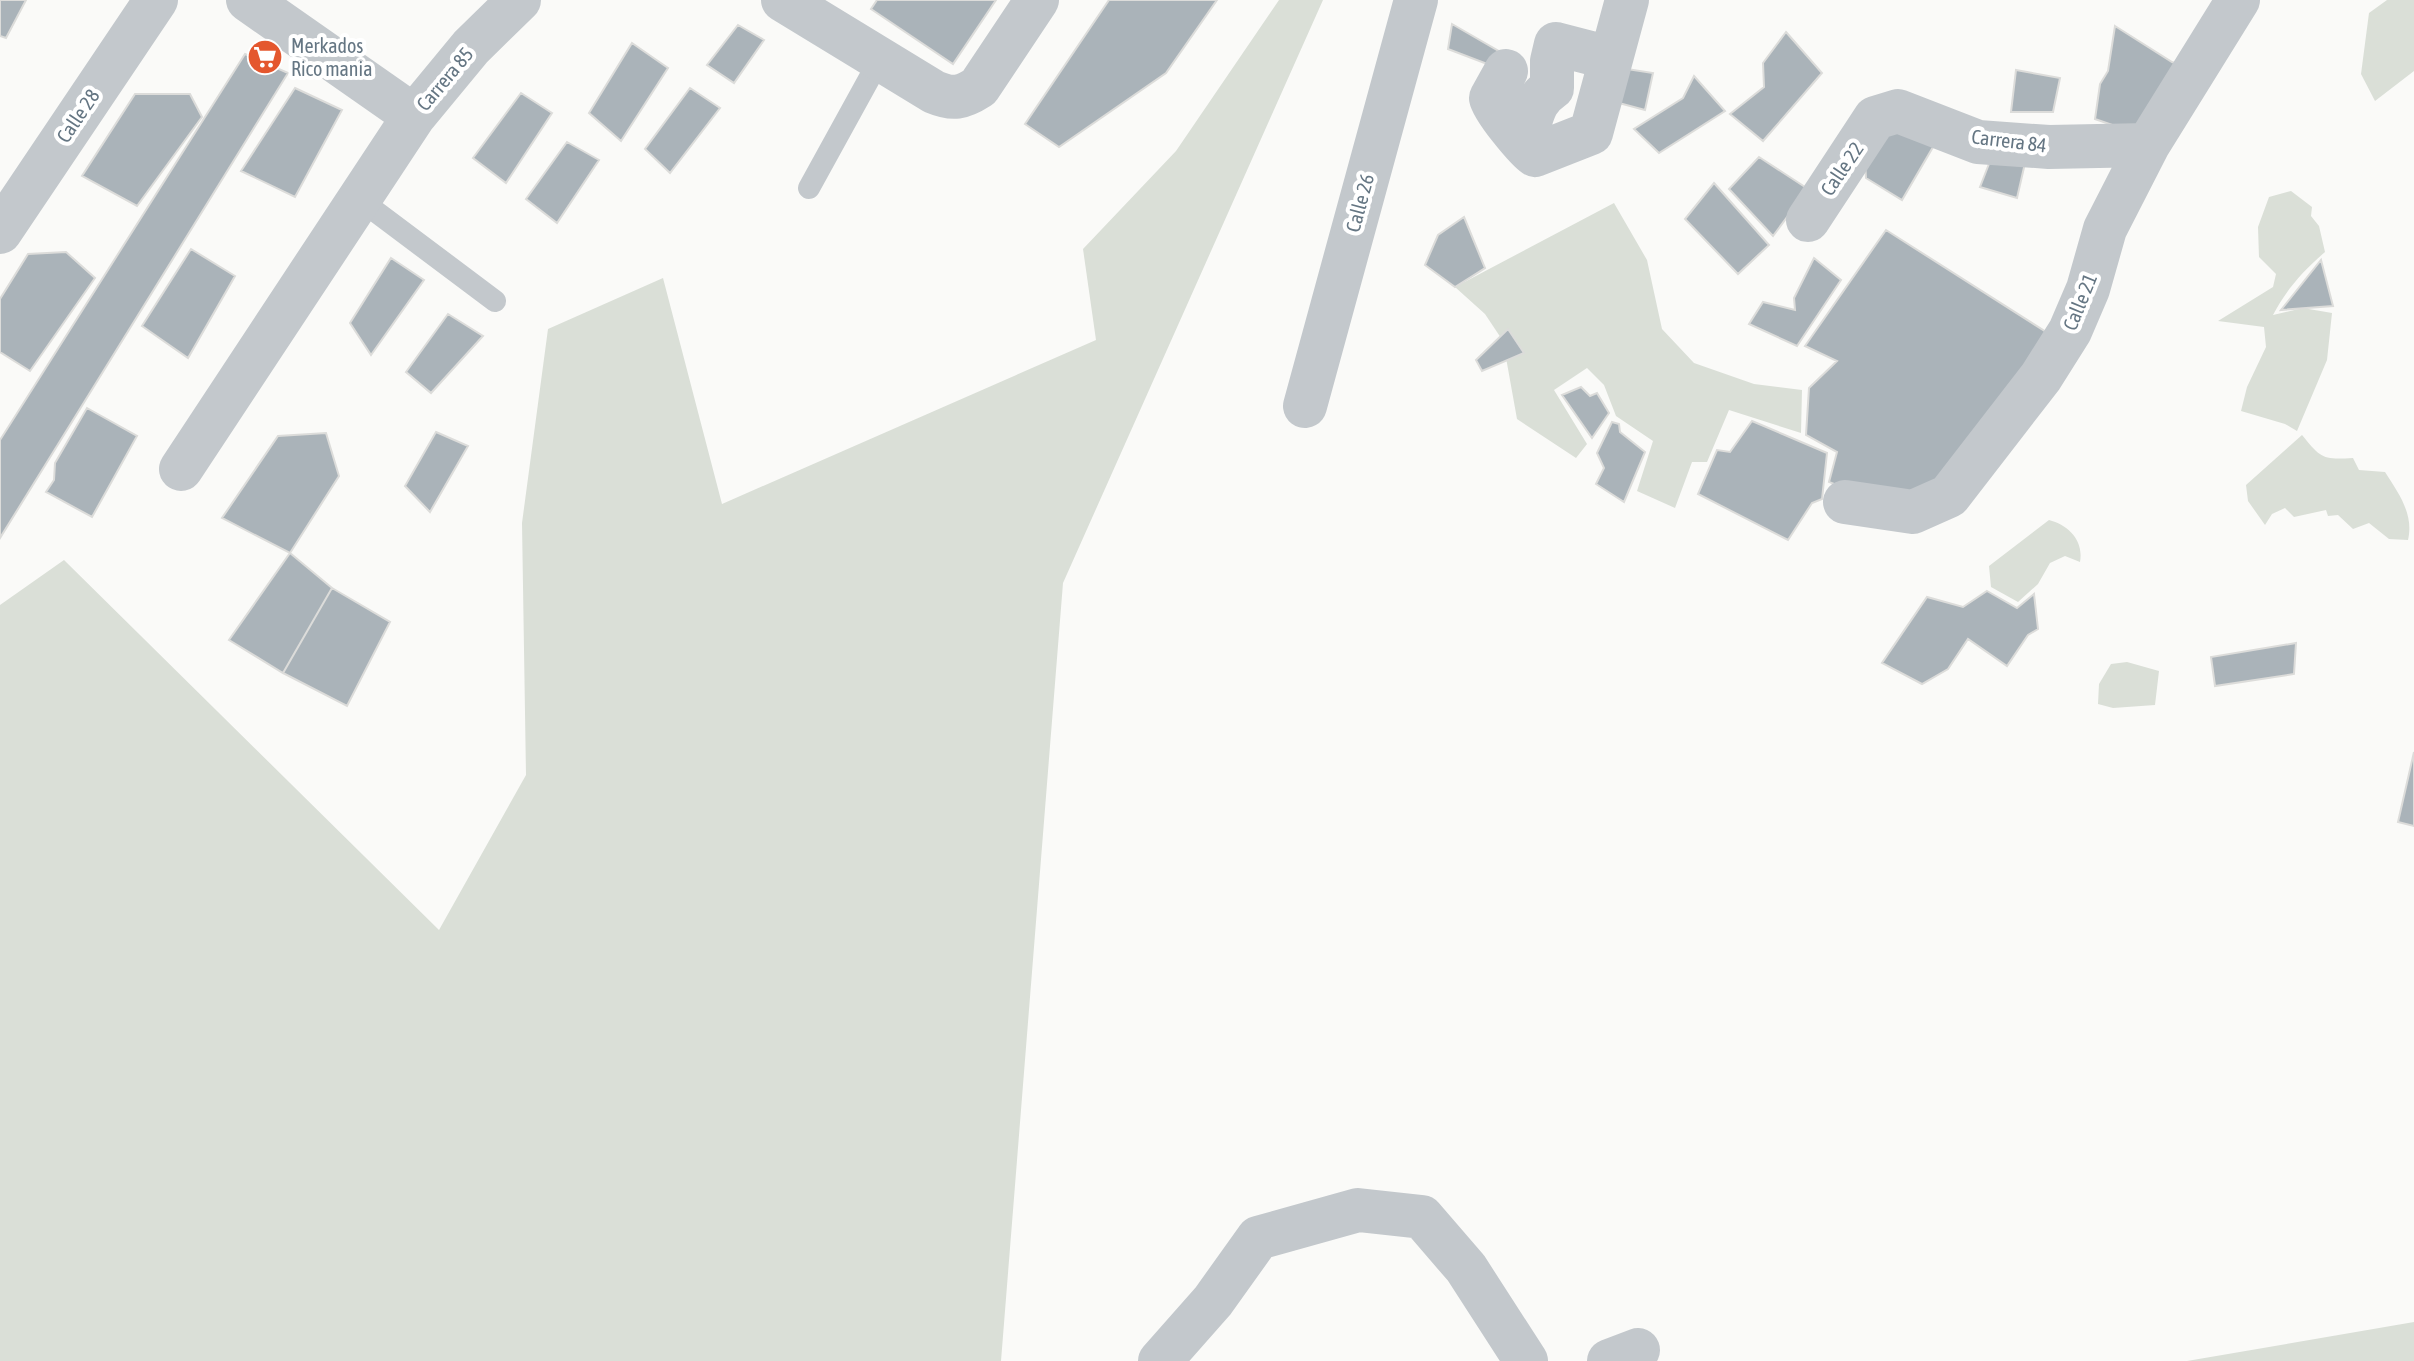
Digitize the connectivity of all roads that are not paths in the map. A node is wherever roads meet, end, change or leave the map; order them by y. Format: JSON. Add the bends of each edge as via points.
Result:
{"nodes":[{"id":1,"x":156,"y":0,"type":"edge"},
{"id":2,"x":248,"y":0,"type":"edge"},
{"id":3,"x":519,"y":0,"type":"edge"},
{"id":4,"x":783,"y":0,"type":"edge"},
{"id":5,"x":1037,"y":0,"type":"edge"},
{"id":6,"x":1416,"y":0,"type":"edge"},
{"id":7,"x":1627,"y":0,"type":"edge"},
{"id":8,"x":2238,"y":0,"type":"edge"},
{"id":9,"x":880,"y":59,"type":"junction"},
{"id":10,"x":1506,"y":71,"type":"dead end"},
{"id":11,"x":1605,"y":75,"type":"junction"},
{"id":12,"x":414,"y":116,"type":"junction"},
{"id":13,"x":1875,"y":118,"type":"joint"},
{"id":14,"x":1519,"y":137,"type":"junction"},
{"id":15,"x":2148,"y":145,"type":"junction"},
{"id":16,"x":809,"y":188,"type":"dead end"},
{"id":17,"x":359,"y":199,"type":"junction"},
{"id":18,"x":1808,"y":220,"type":"dead end"},
{"id":19,"x":0,"y":232,"type":"edge"},
{"id":20,"x":495,"y":301,"type":"dead end"},
{"id":21,"x":1305,"y":406,"type":"dead end"},
{"id":22,"x":181,"y":469,"type":"dead end"},
{"id":23,"x":1845,"y":502,"type":"dead end"},
{"id":24,"x":1160,"y":1361,"type":"edge"},
{"id":25,"x":1526,"y":1361,"type":"edge"}],
"edges":[{"from":1,"to":19,"type":"street","name":"Calle 28"},
{"from":2,"to":12,"type":"street","name":"Carrera 85"},
{"from":3,"to":12,"type":"street","name":"Carrera 85","via":[[471,47]]},
{"from":4,"to":9,"type":"street"},
{"from":5,"to":9,"type":"street","via":[[979,87],[965,96],[950,99]]},
{"from":6,"to":21,"type":"street","name":"Calle 26"},
{"from":7,"to":11,"type":"street"},
{"from":8,"to":15,"type":"street","name":"Calle 21"},
{"from":9,"to":16,"type":"lane"},
{"from":10,"to":14,"type":"street","via":[[1492,105]]},
{"from":11,"to":14,"type":"street","via":[[1591,133],[1535,155]]},
{"from":11,"to":14,"type":"street","via":[[1556,44],[1552,86],[1541,95],[1527,132]]},
{"from":12,"to":17,"type":"street"},
{"from":13,"to":15,"type":"street","name":"Carrera 84","via":[[1898,111],[1978,142]]},
{"from":13,"to":18,"type":"street","name":"Calle 22"},
{"from":15,"to":23,"type":"street","name":"Calle 21","via":[[2105,229],[2070,331],[1949,496],[1913,512]]},
{"from":17,"to":20,"type":"lane"},
{"from":17,"to":22,"type":"street"},
{"from":24,"to":25,"type":"street","via":[[1213,1301],[1258,1238],[1358,1210],[1422,1217],[1466,1268]]}]}
